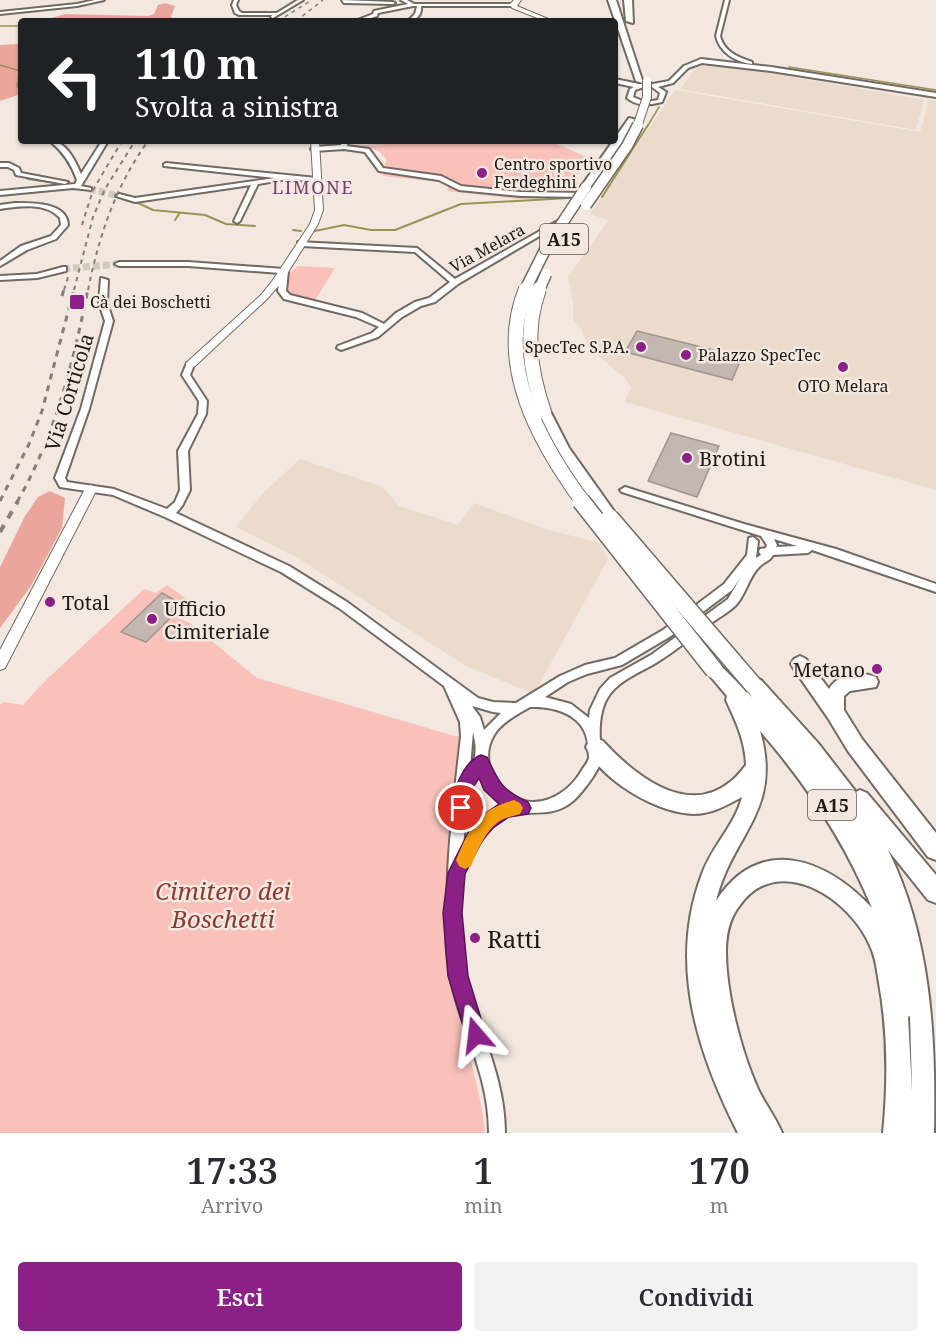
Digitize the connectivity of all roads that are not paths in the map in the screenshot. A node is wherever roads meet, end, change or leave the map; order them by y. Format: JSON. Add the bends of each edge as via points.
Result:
{"nodes":[{"id":1,"x":102,"y":0,"type":"edge"},
{"id":2,"x":236,"y":0,"type":"edge"},
{"id":3,"x":301,"y":0,"type":"edge"},
{"id":4,"x":344,"y":0,"type":"edge"},
{"id":5,"x":612,"y":0,"type":"edge"},
{"id":6,"x":621,"y":0,"type":"edge"},
{"id":7,"x":628,"y":0,"type":"edge"},
{"id":8,"x":727,"y":0,"type":"edge"},
{"id":9,"x":404,"y":1,"type":"edge"},
{"id":10,"x":478,"y":2,"type":"edge"},
{"id":11,"x":516,"y":3,"type":"edge"},
{"id":12,"x":416,"y":5,"type":"junction"},
{"id":13,"x":0,"y":13,"type":"edge"},
{"id":14,"x":277,"y":14,"type":"junction"},
{"id":15,"x":270,"y":18,"type":"edge"},
{"id":16,"x":367,"y":18,"type":"edge"},
{"id":17,"x":414,"y":18,"type":"edge"},
{"id":18,"x":541,"y":18,"type":"edge"},
{"id":19,"x":630,"y":21,"type":"junction"},
{"id":20,"x":633,"y":30,"type":"dead end"},
{"id":21,"x":636,"y":40,"type":"dead end"},
{"id":22,"x":734,"y":56,"type":"junction"},
{"id":23,"x":701,"y":61,"type":"junction"},
{"id":24,"x":711,"y":62,"type":"junction"},
{"id":25,"x":689,"y":65,"type":"junction"},
{"id":26,"x":771,"y":69,"type":"junction"},
{"id":27,"x":644,"y":78,"type":"junction"},
{"id":28,"x":618,"y":81,"type":"edge"},
{"id":29,"x":675,"y":88,"type":"dead end"},
{"id":30,"x":624,"y":94,"type":"edge"},
{"id":31,"x":670,"y":94,"type":"dead end"},
{"id":32,"x":936,"y":95,"type":"edge"},
{"id":33,"x":662,"y":98,"type":"junction"},
{"id":34,"x":650,"y":104,"type":"junction"},
{"id":35,"x":640,"y":112,"type":"junction"},
{"id":36,"x":618,"y":140,"type":"edge"},
{"id":37,"x":58,"y":144,"type":"edge"},
{"id":38,"x":103,"y":144,"type":"edge"},
{"id":39,"x":344,"y":144,"type":"edge"},
{"id":40,"x":355,"y":144,"type":"edge"},
{"id":41,"x":616,"y":144,"type":"edge"},
{"id":42,"x":314,"y":145,"type":"edge"},
{"id":43,"x":0,"y":165,"type":"edge"},
{"id":44,"x":166,"y":165,"type":"dead end"},
{"id":45,"x":286,"y":178,"type":"junction"},
{"id":46,"x":316,"y":180,"type":"junction"},
{"id":47,"x":255,"y":183,"type":"junction"},
{"id":48,"x":76,"y":184,"type":"junction"},
{"id":49,"x":89,"y":189,"type":"tunnel mouth"},
{"id":50,"x":0,"y":193,"type":"edge"},
{"id":51,"x":586,"y":195,"type":"junction"},
{"id":52,"x":119,"y":196,"type":"tunnel mouth"},
{"id":53,"x":0,"y":207,"type":"edge"},
{"id":54,"x":237,"y":220,"type":"dead end"},
{"id":55,"x":301,"y":244,"type":"junction"},
{"id":56,"x":119,"y":262,"type":"tunnel mouth"},
{"id":57,"x":0,"y":264,"type":"edge"},
{"id":58,"x":63,"y":266,"type":"tunnel mouth"},
{"id":59,"x":284,"y":271,"type":"junction"},
{"id":60,"x":0,"y":278,"type":"edge"},
{"id":61,"x":104,"y":280,"type":"dead end"},
{"id":62,"x":455,"y":282,"type":"junction"},
{"id":63,"x":385,"y":327,"type":"junction"},
{"id":64,"x":341,"y":348,"type":"dead end"},
{"id":65,"x":190,"y":365,"type":"joint"},
{"id":66,"x":91,"y":489,"type":"junction"},
{"id":67,"x":625,"y":490,"type":"dead end"},
{"id":68,"x":169,"y":514,"type":"junction"},
{"id":69,"x":743,"y":527,"type":"junction"},
{"id":70,"x":765,"y":534,"type":"junction"},
{"id":71,"x":753,"y":540,"type":"junction"},
{"id":72,"x":771,"y":552,"type":"junction"},
{"id":73,"x":832,"y":552,"type":"junction"},
{"id":74,"x":752,"y":556,"type":"junction"},
{"id":75,"x":936,"y":588,"type":"edge"},
{"id":76,"x":0,"y":664,"type":"edge"},
{"id":77,"x":800,"y":664,"type":"dead end"},
{"id":78,"x":446,"y":681,"type":"junction"},
{"id":79,"x":869,"y":681,"type":"dead end"},
{"id":80,"x":745,"y":696,"type":"junction"},
{"id":81,"x":528,"y":702,"type":"junction"},
{"id":82,"x":515,"y":708,"type":"junction"},
{"id":83,"x":835,"y":712,"type":"junction"},
{"id":84,"x":802,"y":739,"type":"junction"},
{"id":85,"x":595,"y":740,"type":"junction"},
{"id":86,"x":483,"y":747,"type":"junction"},
{"id":87,"x":481,"y":762,"type":"junction"},
{"id":88,"x":755,"y":769,"type":"junction"},
{"id":89,"x":462,"y":790,"type":"junction"},
{"id":90,"x":718,"y":799,"type":"junction"},
{"id":91,"x":522,"y":808,"type":"junction"},
{"id":92,"x":699,"y":813,"type":"dead end"},
{"id":93,"x":936,"y":850,"type":"edge"},
{"id":94,"x":906,"y":856,"type":"junction"},
{"id":95,"x":457,"y":873,"type":"junction"},
{"id":96,"x":936,"y":892,"type":"edge"},
{"id":97,"x":936,"y":900,"type":"edge"},
{"id":98,"x":497,"y":1133,"type":"edge"},
{"id":99,"x":752,"y":1133,"type":"edge"},
{"id":100,"x":769,"y":1133,"type":"edge"},
{"id":101,"x":896,"y":1133,"type":"edge"},
{"id":102,"x":921,"y":1133,"type":"edge"}],
"edges":[{"from":1,"to":13,"type":"street"},
{"from":2,"to":14,"type":"street","via":[[234,5],[241,14]]},
{"from":3,"to":14,"type":"street"},
{"from":4,"to":9,"type":"street"},
{"from":5,"to":27,"type":"highway","name":"A15"},
{"from":6,"to":19,"type":"highway"},
{"from":7,"to":19,"type":"highway"},
{"from":8,"to":22,"type":"street","via":[[718,36],[722,47]]},
{"from":9,"to":12,"type":"street"},
{"from":10,"to":11,"type":"street"},
{"from":10,"to":12,"type":"street"},
{"from":11,"to":18,"type":"main road"},
{"from":12,"to":16,"type":"street","via":[[383,9]]},
{"from":12,"to":17,"type":"street","via":[[420,9]]},
{"from":14,"to":15,"type":"street"},
{"from":19,"to":20,"type":"highway"},
{"from":21,"to":27,"type":"highway","name":"A15"},
{"from":22,"to":23,"type":"street"},
{"from":22,"to":24,"type":"street","via":[[728,61]]},
{"from":22,"to":26,"type":"street"},
{"from":23,"to":24,"type":"street"},
{"from":23,"to":25,"type":"street"},
{"from":24,"to":26,"type":"street"},
{"from":25,"to":27,"type":"street","via":[[670,82]]},
{"from":25,"to":29,"type":"street"},
{"from":26,"to":32,"type":"street"},
{"from":27,"to":28,"type":"street"},
{"from":27,"to":30,"type":"street"},
{"from":27,"to":33,"type":"street","via":[[663,92]]},
{"from":27,"to":36,"type":"highway","name":"A15","number":"A15","bridge":true,"via":[[632,120]]},
{"from":27,"to":80,"type":"highway","name":"A15","number":"A15","bridge":true,"via":[[649,93],[641,123],[567,234],[537,290],[529,342],[534,384],[562,449]]},
{"from":30,"to":34,"type":"street"},
{"from":30,"to":35,"type":"street"},
{"from":31,"to":33,"type":"street"},
{"from":33,"to":34,"type":"street","name":"Via Melara"},
{"from":34,"to":35,"type":"street","name":"Via Melara"},
{"from":35,"to":51,"type":"street","name":"Via Melara"},
{"from":37,"to":48,"type":"street","via":[[76,168]]},
{"from":38,"to":48,"type":"street"},
{"from":39,"to":40,"type":"street"},
{"from":39,"to":42,"type":"street"},
{"from":40,"to":51,"type":"street","via":[[367,150],[381,170],[441,177],[459,188]]},
{"from":41,"to":80,"type":"highway","name":"A15","number":"A15","bridge":true,"via":[[554,234],[525,289],[515,340],[521,388],[549,452],[576,494],[714,670]]},
{"from":42,"to":46,"type":"main road"},
{"from":43,"to":48,"type":"street","via":[[14,166],[18,174],[28,177]]},
{"from":44,"to":45,"type":"street"},
{"from":45,"to":46,"type":"street"},
{"from":45,"to":47,"type":"street"},
{"from":46,"to":55,"type":"main road","via":[[317,217]]},
{"from":47,"to":52,"type":"street","via":[[135,200]]},
{"from":47,"to":54,"type":"street"},
{"from":48,"to":49,"type":"street"},
{"from":48,"to":50,"type":"street"},
{"from":51,"to":62,"type":"street","name":"Via Melara","via":[[572,215]]},
{"from":53,"to":57,"type":"street","via":[[22,204],[52,209],[60,213],[65,223],[55,236],[24,248]]},
{"from":55,"to":59,"type":"main road"},
{"from":55,"to":62,"type":"street","via":[[417,250]]},
{"from":56,"to":59,"type":"street"},
{"from":58,"to":60,"type":"street","via":[[52,273]]},
{"from":59,"to":63,"type":"street","via":[[282,291],[287,297],[359,315]]},
{"from":59,"to":65,"type":"main road","via":[[264,297]]},
{"from":61,"to":66,"type":"street","name":"Via Corticola","via":[[103,303],[109,321],[85,410],[60,478],[63,485]]},
{"from":62,"to":63,"type":"street","name":"Via Melara"},
{"from":63,"to":64,"type":"street","name":"Via Melara"},
{"from":65,"to":68,"type":"street","via":[[186,375],[203,400],[202,414],[183,451],[185,490]]},
{"from":66,"to":68,"type":"street","via":[[114,492]]},
{"from":66,"to":76,"type":"main road"},
{"from":67,"to":69,"type":"street"},
{"from":68,"to":78,"type":"street","via":[[310,583]]},
{"from":69,"to":70,"type":"street"},
{"from":69,"to":71,"type":"street"},
{"from":70,"to":72,"type":"street","via":[[772,545]]},
{"from":70,"to":73,"type":"street"},
{"from":71,"to":72,"type":"street"},
{"from":71,"to":74,"type":"street"},
{"from":72,"to":73,"type":"street","via":[[802,548]]},
{"from":72,"to":74,"type":"street"},
{"from":72,"to":85,"type":"street","via":[[755,564],[732,602],[655,658],[614,681],[596,710]]},
{"from":73,"to":75,"type":"street"},
{"from":74,"to":81,"type":"street","via":[[728,587],[645,648],[618,662],[564,679]]},
{"from":77,"to":83,"type":"highway"},
{"from":78,"to":82,"type":"street","via":[[475,702]]},
{"from":78,"to":86,"type":"street","via":[[476,721]]},
{"from":78,"to":89,"type":"street","via":[[466,722]]},
{"from":79,"to":83,"type":"highway","via":[[853,680],[841,686],[834,694]]},
{"from":80,"to":84,"type":"highway","name":"A15","number":"A15"},
{"from":80,"to":88,"type":"highway","via":[[744,713],[753,738]]},
{"from":80,"to":101,"type":"highway","name":"A15","number":"A15","via":[[802,765],[852,836],[892,930],[904,988],[907,1030],[905,1090]]},
{"from":81,"to":82,"type":"street"},
{"from":81,"to":85,"type":"street","via":[[564,705],[581,715]]},
{"from":82,"to":86,"type":"street","via":[[490,731]]},
{"from":83,"to":93,"type":"highway","via":[[855,745]]},
{"from":84,"to":94,"type":"highway","via":[[823,756]]},
{"from":84,"to":102,"type":"highway","name":"A15","number":"A15","via":[[865,825],[884,861],[912,936],[924,989],[930,1046]]},
{"from":85,"to":90,"type":"highway","via":[[633,785],[653,796],[699,804]]},
{"from":85,"to":91,"type":"street","via":[[595,759],[590,771],[567,798],[552,806]]},
{"from":86,"to":87,"type":"street"},
{"from":87,"to":89,"type":"street"},
{"from":87,"to":91,"type":"street","via":[[490,784],[506,800]]},
{"from":88,"to":90,"type":"highway","via":[[734,793]]},
{"from":88,"to":99,"type":"highway","via":[[754,791],[746,815],[719,859],[704,903],[699,933],[699,974],[712,1041]]},
{"from":89,"to":95,"type":"street"},
{"from":90,"to":92,"type":"highway"},
{"from":91,"to":95,"type":"street","via":[[507,809],[486,822]]},
{"from":94,"to":96,"type":"highway"},
{"from":94,"to":97,"type":"highway"},
{"from":95,"to":98,"type":"street","via":[[452,913],[458,976],[499,1116]]},
{"from":100,"to":101,"type":"highway","via":[[744,1087],[732,1051],[717,989],[717,933],[736,890],[751,878],[793,870],[832,884],[857,906],[881,942],[898,1024],[900,1083]]}]}
